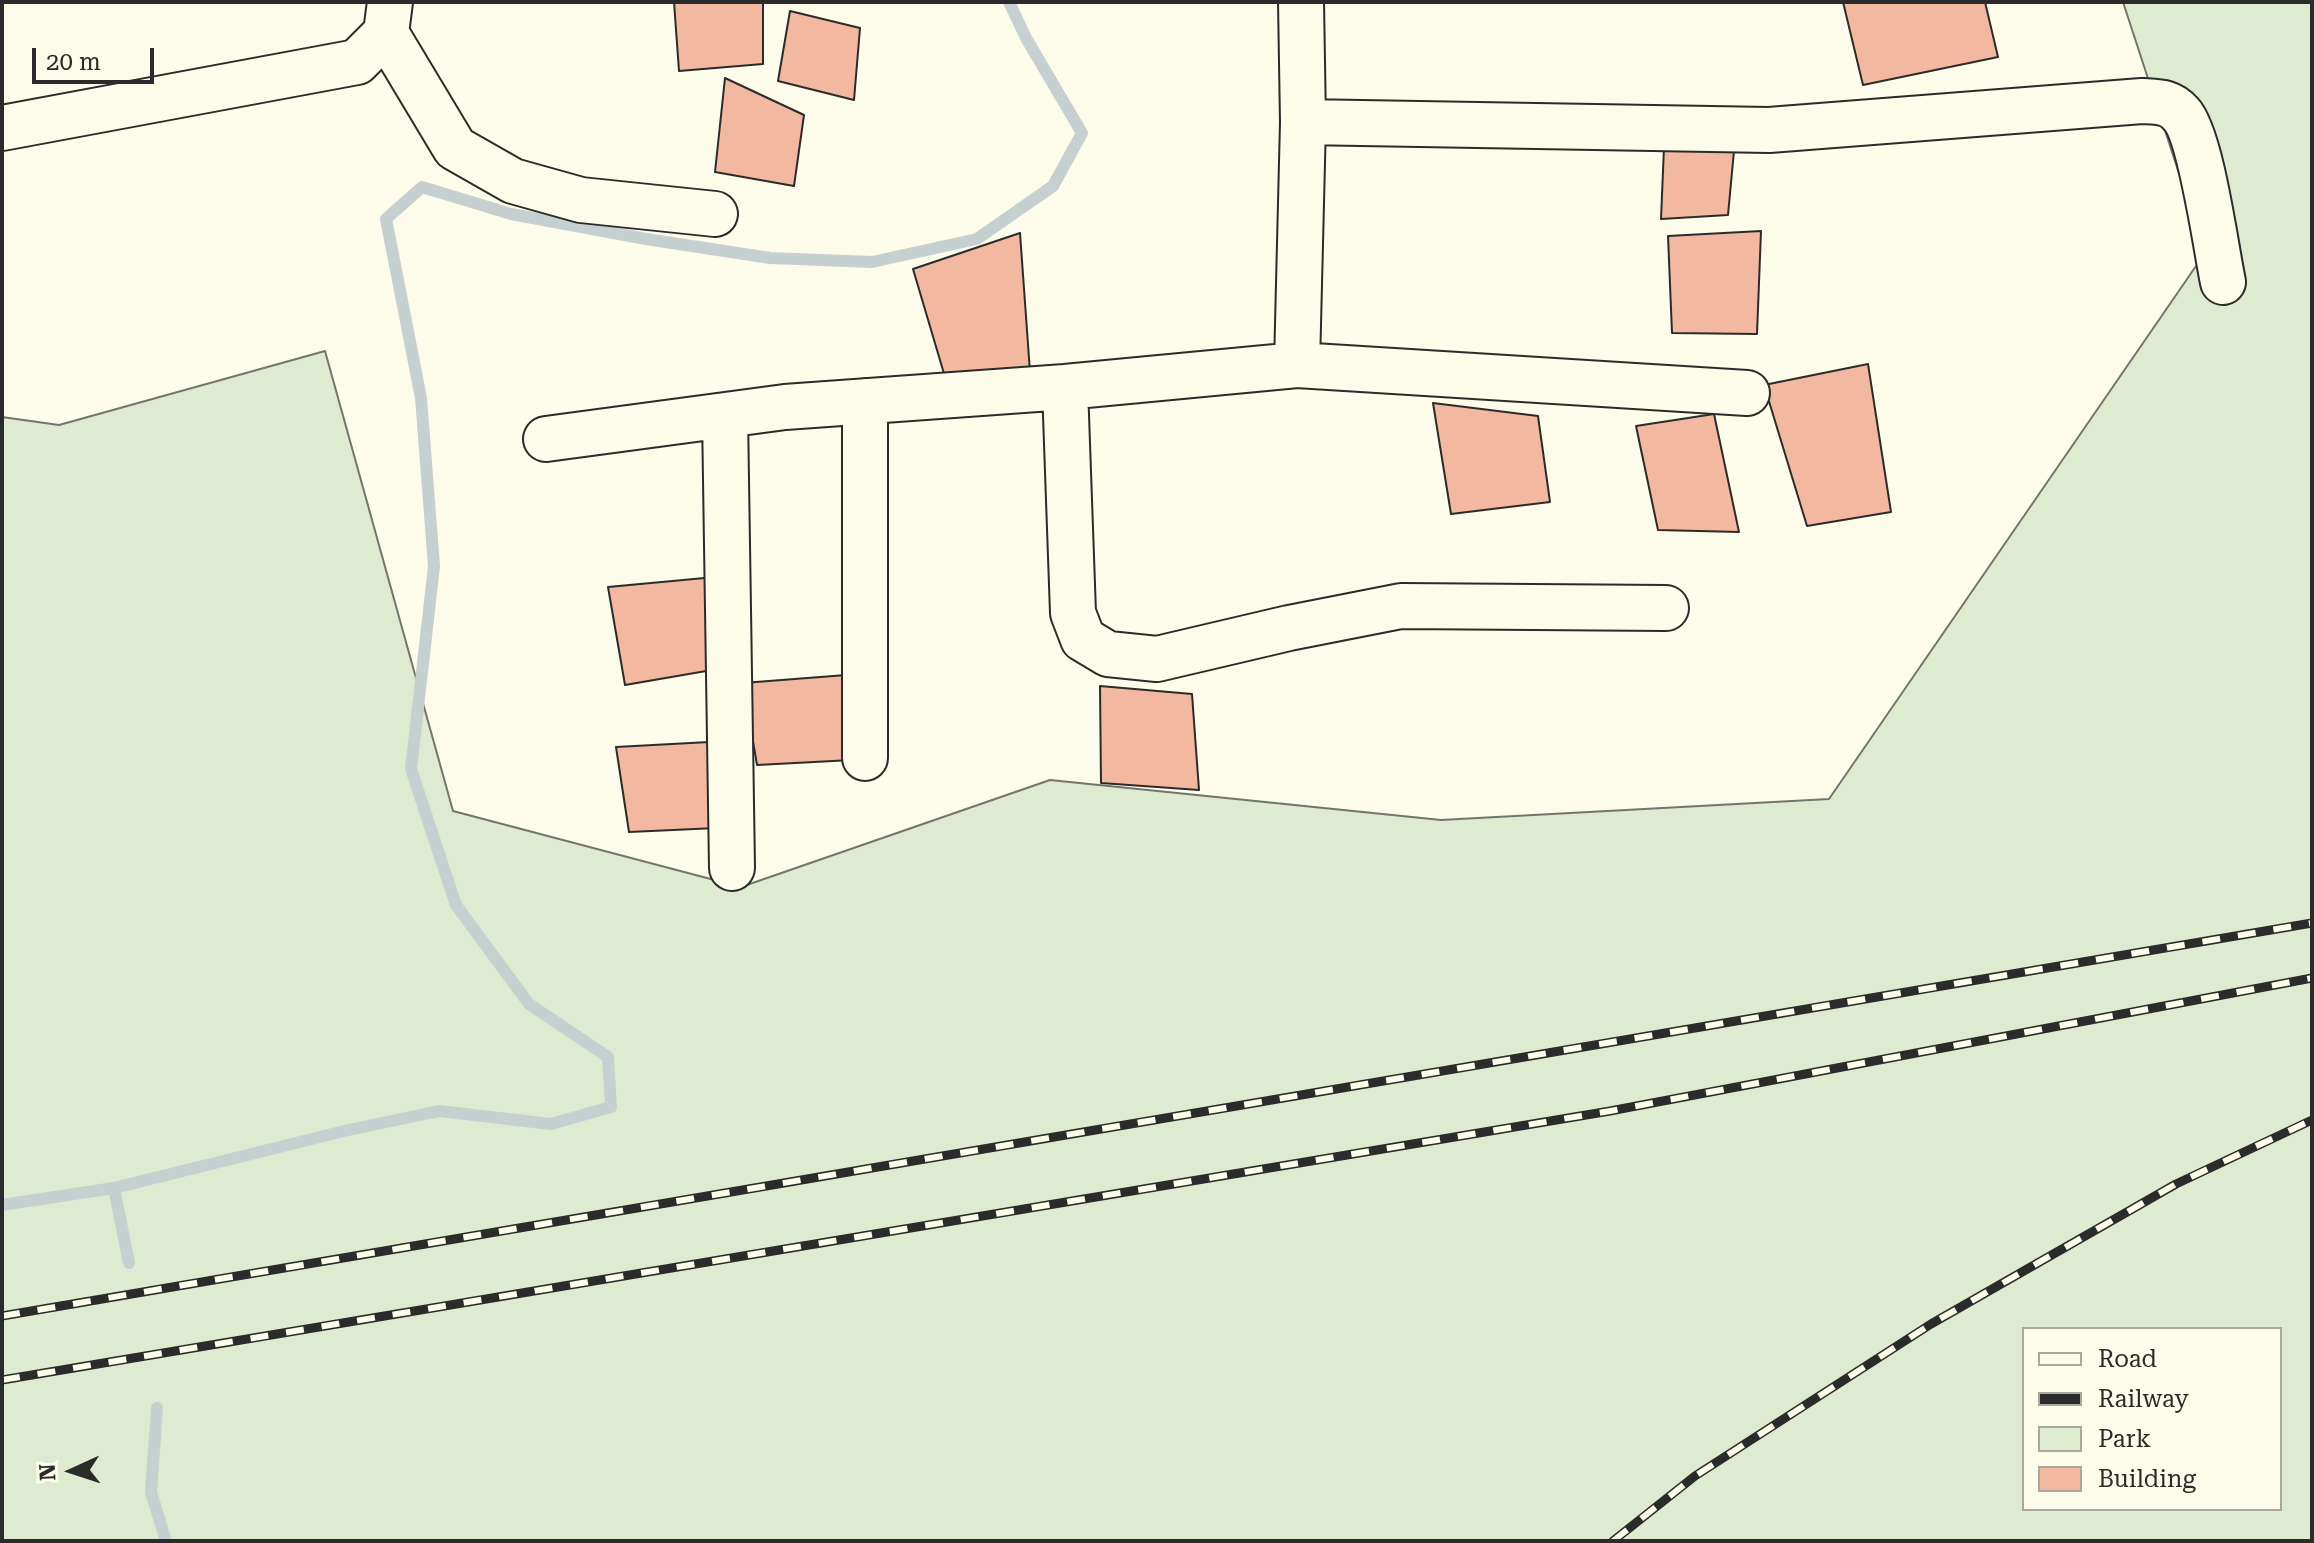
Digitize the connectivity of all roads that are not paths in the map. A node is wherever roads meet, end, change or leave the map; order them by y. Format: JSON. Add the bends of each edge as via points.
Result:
{"nodes":[{"id":1,"x":1301,"y":2,"type":"edge"},
{"id":2,"x":388,"y":18,"type":"edge"},
{"id":3,"x":1303,"y":122,"type":"junction"},
{"id":4,"x":2,"y":128,"type":"edge"},
{"id":5,"x":715,"y":214,"type":"dead end"},
{"id":6,"x":2223,"y":282,"type":"dead end"},
{"id":7,"x":1297,"y":365,"type":"junction"},
{"id":8,"x":1065,"y":387,"type":"junction"},
{"id":9,"x":1747,"y":393,"type":"dead end"},
{"id":10,"x":865,"y":401,"type":"junction"},
{"id":11,"x":725,"y":415,"type":"junction"},
{"id":12,"x":546,"y":439,"type":"dead end"},
{"id":13,"x":1666,"y":608,"type":"dead end"},
{"id":14,"x":865,"y":758,"type":"dead end"},
{"id":15,"x":732,"y":868,"type":"dead end"}],
"edges":[{"from":1,"to":3,"type":"street"},
{"from":2,"to":4,"type":"street","via":[[357,62]]},
{"from":2,"to":5,"type":"street","via":[[455,148],[513,181],[581,200]]},
{"from":3,"to":6,"type":"street","via":[[1769,130],[2168,102],[2183,115],[2195,140]]},
{"from":3,"to":7,"type":"street"},
{"from":7,"to":8,"type":"street"},
{"from":7,"to":9,"type":"street"},
{"from":8,"to":10,"type":"street"},
{"from":8,"to":13,"type":"street","via":[[1073,613],[1083,639],[1108,654],[1157,659],[1401,606]]},
{"from":10,"to":11,"type":"street"},
{"from":10,"to":14,"type":"street"},
{"from":11,"to":12,"type":"street"},
{"from":11,"to":15,"type":"street"}]}
